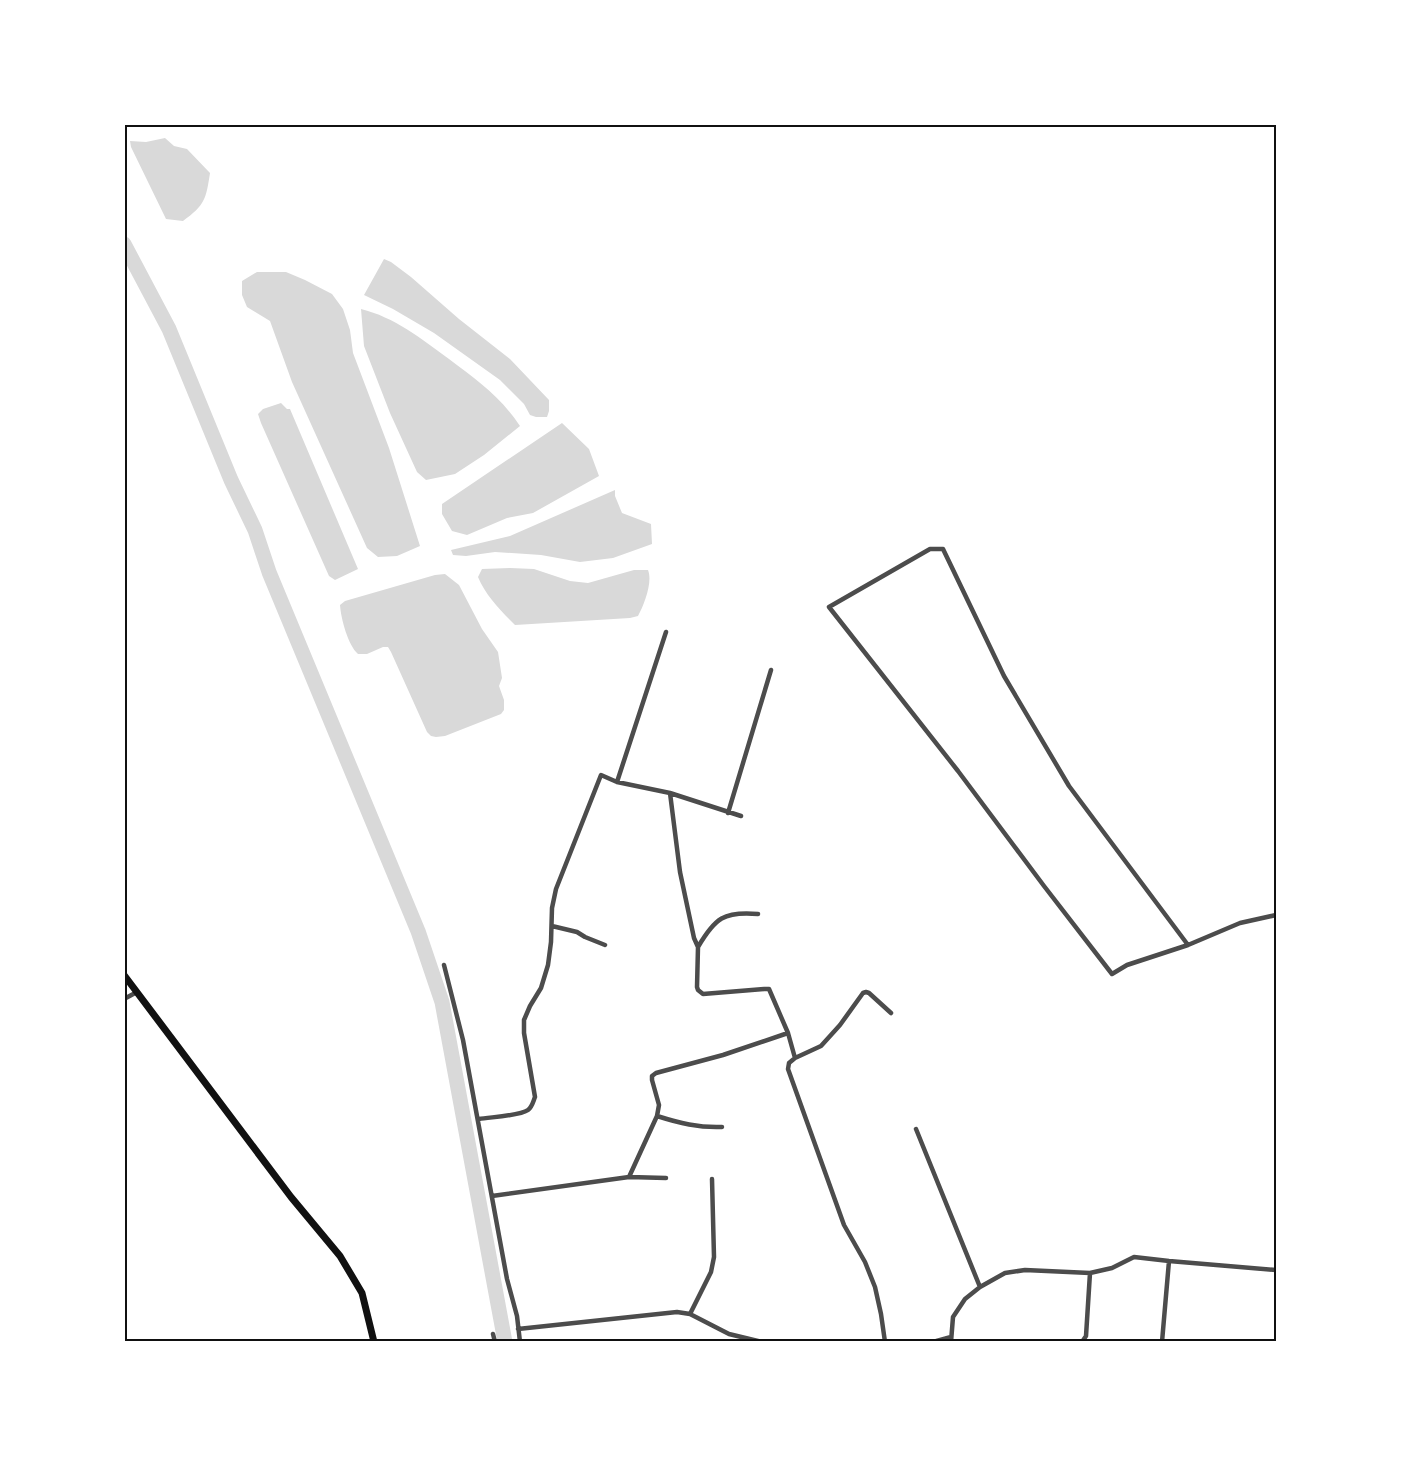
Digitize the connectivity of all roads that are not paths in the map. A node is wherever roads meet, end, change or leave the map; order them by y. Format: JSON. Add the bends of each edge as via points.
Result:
{"nodes":[{"id":1,"x":666,"y":632,"type":"dead end"},
{"id":2,"x":771,"y":670,"type":"dead end"},
{"id":3,"x":617,"y":782,"type":"junction"},
{"id":4,"x":670,"y":793,"type":"junction"},
{"id":5,"x":728,"y":813,"type":"junction"},
{"id":6,"x":741,"y":816,"type":"dead end"},
{"id":7,"x":758,"y":914,"type":"dead end"},
{"id":8,"x":1276,"y":915,"type":"edge"},
{"id":9,"x":552,"y":926,"type":"junction"},
{"id":10,"x":605,"y":945,"type":"dead end"},
{"id":11,"x":1188,"y":945,"type":"junction"},
{"id":12,"x":698,"y":947,"type":"junction"},
{"id":13,"x":444,"y":965,"type":"dead end"},
{"id":14,"x":124,"y":975,"type":"edge"},
{"id":15,"x":137,"y":992,"type":"junction"},
{"id":16,"x":124,"y":999,"type":"edge"},
{"id":17,"x":891,"y":1013,"type":"dead end"},
{"id":18,"x":788,"y":1033,"type":"junction"},
{"id":19,"x":795,"y":1058,"type":"junction"},
{"id":20,"x":657,"y":1116,"type":"junction"},
{"id":21,"x":478,"y":1119,"type":"junction"},
{"id":22,"x":722,"y":1127,"type":"dead end"},
{"id":23,"x":916,"y":1129,"type":"dead end"},
{"id":24,"x":629,"y":1177,"type":"junction"},
{"id":25,"x":666,"y":1178,"type":"dead end"},
{"id":26,"x":712,"y":1179,"type":"dead end"},
{"id":27,"x":492,"y":1196,"type":"junction"},
{"id":28,"x":1169,"y":1262,"type":"junction"},
{"id":29,"x":1276,"y":1270,"type":"edge"},
{"id":30,"x":1090,"y":1273,"type":"junction"},
{"id":31,"x":980,"y":1287,"type":"junction"},
{"id":32,"x":690,"y":1314,"type":"junction"},
{"id":33,"x":518,"y":1329,"type":"junction"},
{"id":34,"x":493,"y":1334,"type":"dead end"},
{"id":35,"x":951,"y":1339,"type":"edge"},
{"id":36,"x":374,"y":1341,"type":"edge"},
{"id":37,"x":495,"y":1341,"type":"edge"},
{"id":38,"x":520,"y":1341,"type":"edge"},
{"id":39,"x":762,"y":1341,"type":"edge"},
{"id":40,"x":885,"y":1341,"type":"edge"},
{"id":41,"x":933,"y":1341,"type":"edge"},
{"id":42,"x":1082,"y":1341,"type":"edge"},
{"id":43,"x":1162,"y":1341,"type":"edge"}],
"edges":[{"from":1,"to":3,"type":"street"},
{"from":2,"to":5,"type":"street"},
{"from":3,"to":4,"type":"street"},
{"from":3,"to":9,"type":"street","via":[[601,775],[556,889]]},
{"from":4,"to":5,"type":"street"},
{"from":4,"to":12,"type":"street","via":[[680,873]]},
{"from":5,"to":6,"type":"street"},
{"from":7,"to":12,"type":"street","via":[[741,913],[720,919],[708,929]]},
{"from":8,"to":11,"type":"street","via":[[1240,923]]},
{"from":9,"to":10,"type":"street"},
{"from":9,"to":21,"type":"street","via":[[548,965],[524,1020],[532,1105],[520,1113]]},
{"from":11,"to":11,"type":"street","via":[[1127,965],[1112,974],[829,607],[930,549],[943,549],[1004,676],[1069,786]]},
{"from":12,"to":18,"type":"street","via":[[698,990],[703,994],[769,989]]},
{"from":13,"to":21,"type":"street"},
{"from":14,"to":15,"type":"main road"},
{"from":15,"to":16,"type":"street"},
{"from":15,"to":36,"type":"main road","via":[[340,1256],[362,1293]]},
{"from":17,"to":19,"type":"street","via":[[869,993],[863,993],[821,1046]]},
{"from":18,"to":19,"type":"street"},
{"from":18,"to":20,"type":"street","via":[[656,1073],[652,1080],[659,1105]]},
{"from":19,"to":40,"type":"street","via":[[788,1069],[844,1225],[875,1287]]},
{"from":20,"to":22,"type":"street","via":[[688,1125]]},
{"from":20,"to":24,"type":"street"},
{"from":21,"to":27,"type":"street"},
{"from":23,"to":31,"type":"street"},
{"from":24,"to":25,"type":"street"},
{"from":24,"to":27,"type":"street"},
{"from":26,"to":32,"type":"street","via":[[714,1257],[711,1272]]},
{"from":27,"to":33,"type":"street"},
{"from":28,"to":29,"type":"street"},
{"from":28,"to":30,"type":"street","via":[[1134,1257]]},
{"from":28,"to":43,"type":"street"},
{"from":30,"to":31,"type":"street","via":[[1025,1270],[1005,1273]]},
{"from":30,"to":42,"type":"street","via":[[1086,1336]]},
{"from":31,"to":35,"type":"street","via":[[965,1299],[953,1317]]},
{"from":32,"to":33,"type":"street","via":[[677,1312]]},
{"from":32,"to":39,"type":"street","via":[[729,1334]]},
{"from":33,"to":38,"type":"street"},
{"from":34,"to":37,"type":"street"},
{"from":35,"to":41,"type":"street"}]}
